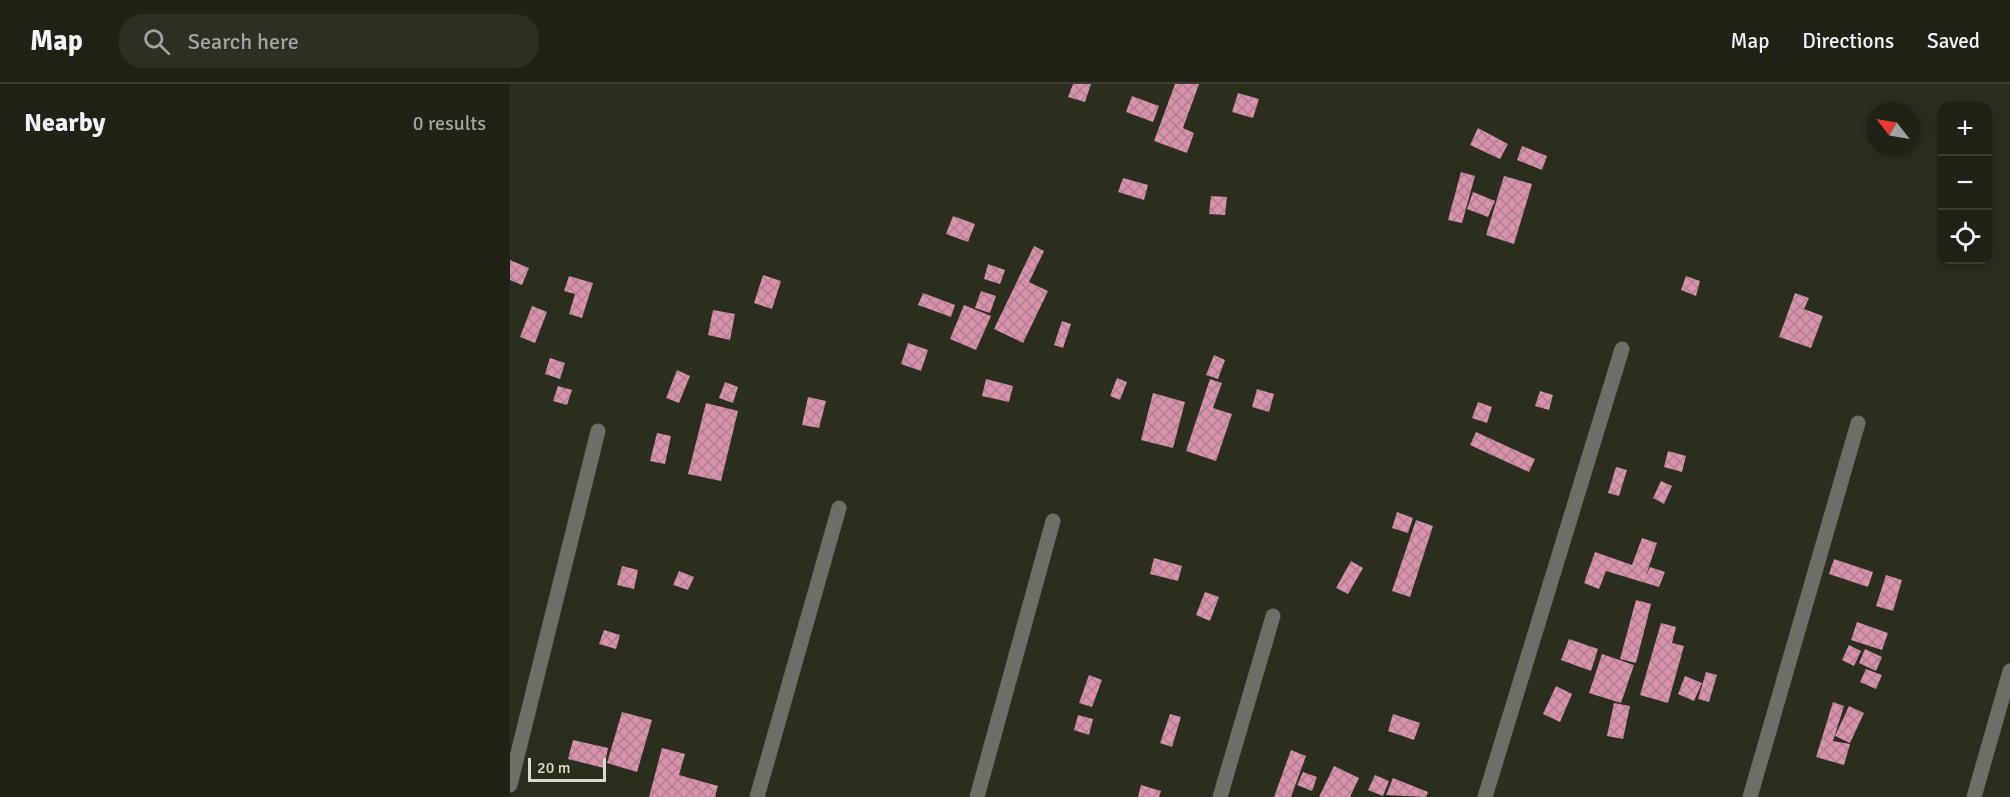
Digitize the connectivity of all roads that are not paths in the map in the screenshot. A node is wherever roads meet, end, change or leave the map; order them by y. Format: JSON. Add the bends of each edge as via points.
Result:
{"nodes":[{"id":1,"x":1622,"y":349,"type":"dead end"},
{"id":2,"x":1858,"y":423,"type":"dead end"},
{"id":3,"x":598,"y":431,"type":"dead end"},
{"id":4,"x":839,"y":508,"type":"dead end"},
{"id":5,"x":1053,"y":521,"type":"dead end"},
{"id":6,"x":1273,"y":616,"type":"dead end"},
{"id":7,"x":2010,"y":671,"type":"edge"},
{"id":8,"x":510,"y":785,"type":"edge"},
{"id":9,"x":757,"y":797,"type":"edge"},
{"id":10,"x":977,"y":797,"type":"edge"},
{"id":11,"x":1220,"y":797,"type":"edge"},
{"id":12,"x":1485,"y":797,"type":"edge"},
{"id":13,"x":1750,"y":797,"type":"edge"},
{"id":14,"x":1974,"y":797,"type":"edge"}],
"edges":[{"from":1,"to":12,"type":"street"},
{"from":2,"to":13,"type":"street"},
{"from":3,"to":8,"type":"street"},
{"from":4,"to":9,"type":"street"},
{"from":5,"to":10,"type":"street"},
{"from":6,"to":11,"type":"street"},
{"from":7,"to":14,"type":"street"}]}
